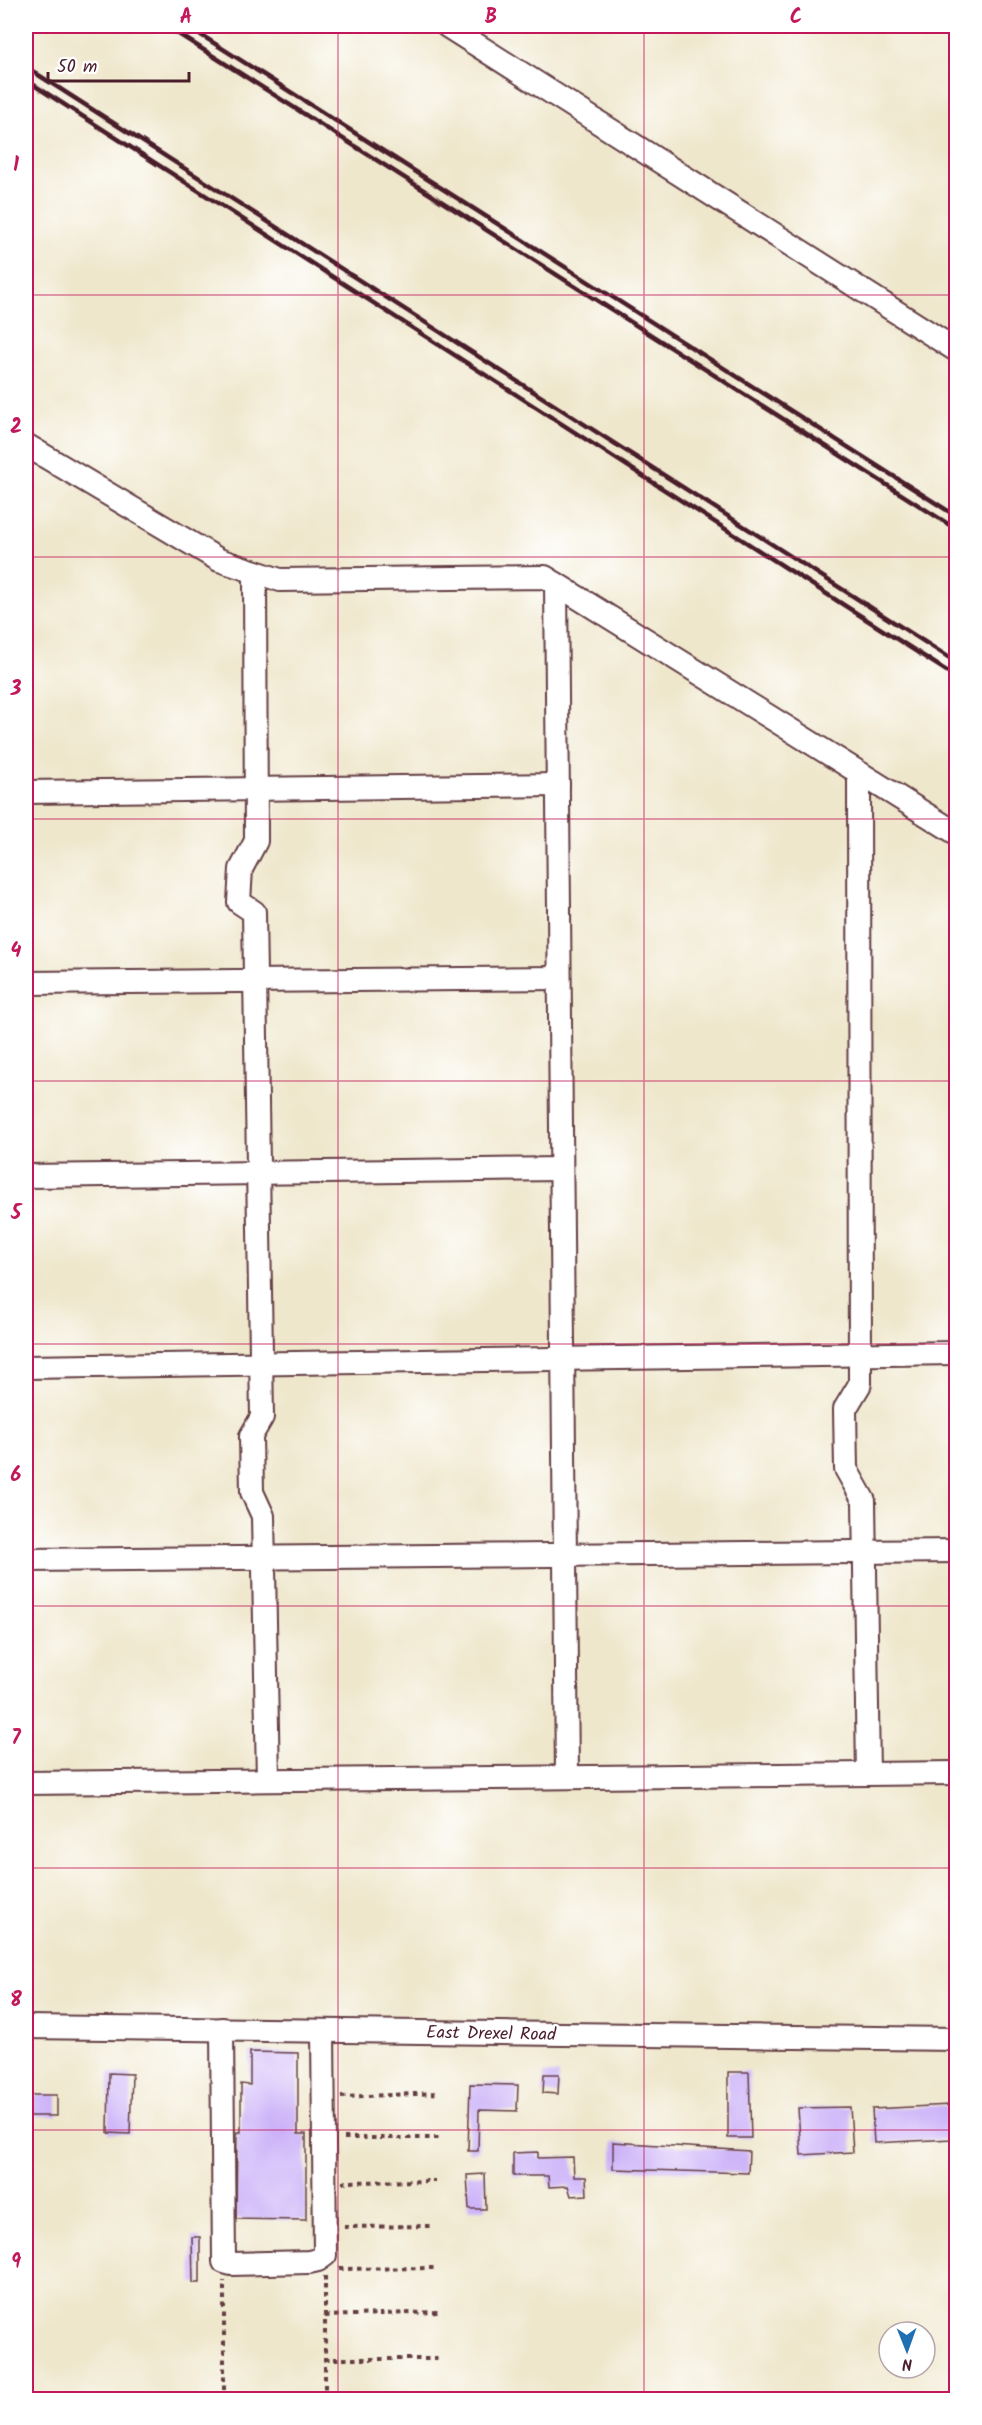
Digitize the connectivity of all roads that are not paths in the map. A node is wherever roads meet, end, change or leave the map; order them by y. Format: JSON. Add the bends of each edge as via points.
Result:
{"nodes":[{"id":1,"x":447,"y":26,"type":"edge"},
{"id":2,"x":957,"y":350,"type":"edge"},
{"id":3,"x":26,"y":445,"type":"edge"},
{"id":4,"x":255,"y":572,"type":"junction"},
{"id":5,"x":556,"y":584,"type":"junction"},
{"id":6,"x":859,"y":773,"type":"junction"},
{"id":7,"x":558,"y":785,"type":"junction"},
{"id":8,"x":255,"y":789,"type":"junction"},
{"id":9,"x":26,"y":792,"type":"edge"},
{"id":10,"x":957,"y":833,"type":"edge"},
{"id":11,"x":559,"y":978,"type":"junction"},
{"id":12,"x":255,"y":981,"type":"junction"},
{"id":13,"x":26,"y":983,"type":"edge"},
{"id":14,"x":561,"y":1169,"type":"junction"},
{"id":15,"x":258,"y":1173,"type":"junction"},
{"id":16,"x":26,"y":1176,"type":"edge"},
{"id":17,"x":957,"y":1353,"type":"edge"},
{"id":18,"x":860,"y":1355,"type":"junction"},
{"id":19,"x":563,"y":1359,"type":"junction"},
{"id":20,"x":261,"y":1364,"type":"junction"},
{"id":21,"x":26,"y":1367,"type":"edge"},
{"id":22,"x":957,"y":1551,"type":"edge"},
{"id":23,"x":864,"y":1552,"type":"junction"},
{"id":24,"x":565,"y":1555,"type":"junction"},
{"id":25,"x":264,"y":1558,"type":"junction"},
{"id":26,"x":26,"y":1560,"type":"edge"},
{"id":27,"x":957,"y":1773,"type":"edge"},
{"id":28,"x":868,"y":1774,"type":"junction"},
{"id":29,"x":567,"y":1777,"type":"junction"},
{"id":30,"x":268,"y":1780,"type":"junction"},
{"id":31,"x":26,"y":1783,"type":"edge"},
{"id":32,"x":26,"y":2027,"type":"edge"},
{"id":33,"x":222,"y":2029,"type":"junction"},
{"id":34,"x":323,"y":2031,"type":"junction"},
{"id":35,"x":957,"y":2039,"type":"edge"}],
"edges":[{"from":1,"to":2,"type":"street"},
{"from":3,"to":4,"type":"street","via":[[219,560]]},
{"from":4,"to":5,"type":"street","via":[[280,580],[545,577]]},
{"from":4,"to":8,"type":"street"},
{"from":5,"to":6,"type":"street"},
{"from":5,"to":7,"type":"street"},
{"from":6,"to":10,"type":"street"},
{"from":6,"to":18,"type":"street"},
{"from":7,"to":8,"type":"street"},
{"from":7,"to":11,"type":"street"},
{"from":8,"to":9,"type":"street"},
{"from":8,"to":12,"type":"street","via":[[255,841],[241,869],[240,902],[254,912]]},
{"from":11,"to":12,"type":"street"},
{"from":11,"to":14,"type":"street"},
{"from":12,"to":13,"type":"street"},
{"from":12,"to":15,"type":"street"},
{"from":14,"to":15,"type":"street"},
{"from":14,"to":19,"type":"street"},
{"from":15,"to":16,"type":"street"},
{"from":15,"to":20,"type":"street"},
{"from":17,"to":18,"type":"street"},
{"from":18,"to":19,"type":"street"},
{"from":18,"to":23,"type":"street","via":[[860,1384],[845,1408],[846,1469],[864,1501]]},
{"from":19,"to":20,"type":"street"},
{"from":19,"to":24,"type":"street"},
{"from":20,"to":21,"type":"street"},
{"from":20,"to":25,"type":"street","via":[[262,1417],[251,1436],[252,1492],[262,1516]]},
{"from":22,"to":23,"type":"street"},
{"from":23,"to":24,"type":"street"},
{"from":23,"to":28,"type":"street"},
{"from":24,"to":25,"type":"street"},
{"from":24,"to":29,"type":"street"},
{"from":25,"to":26,"type":"street"},
{"from":25,"to":30,"type":"street"},
{"from":27,"to":28,"type":"street"},
{"from":28,"to":29,"type":"street"},
{"from":29,"to":30,"type":"street"},
{"from":30,"to":31,"type":"street"},
{"from":32,"to":33,"type":"street","name":"East Drexel Road"},
{"from":33,"to":34,"type":"street","name":"East Drexel Road"},
{"from":33,"to":34,"type":"street","via":[[224,2262],[231,2264],[325,2262]]},
{"from":34,"to":35,"type":"street","name":"East Drexel Road"}]}
